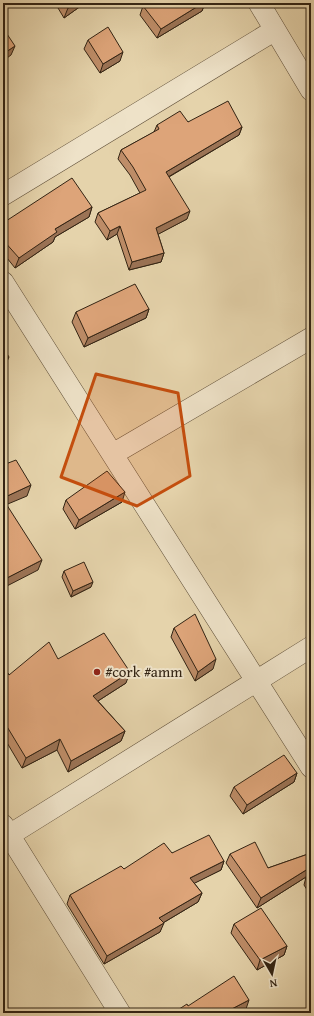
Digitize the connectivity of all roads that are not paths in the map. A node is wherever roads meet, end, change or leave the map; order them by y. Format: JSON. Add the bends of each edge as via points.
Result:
{"nodes":[{"id":1,"x":259,"y":3,"type":"edge"},
{"id":2,"x":275,"y":30,"type":"junction"},
{"id":3,"x":311,"y":90,"type":"edge"},
{"id":4,"x":3,"y":195,"type":"edge"},
{"id":5,"x":3,"y":282,"type":"edge"},
{"id":6,"x":311,"y":338,"type":"edge"},
{"id":7,"x":113,"y":454,"type":"junction"},
{"id":8,"x":311,"y":647,"type":"edge"},
{"id":9,"x":256,"y":680,"type":"junction"},
{"id":10,"x":311,"y":767,"type":"edge"},
{"id":11,"x":5,"y":833,"type":"edge"},
{"id":12,"x":120,"y":1013,"type":"edge"}],
"edges":[{"from":1,"to":2,"type":"street"},
{"from":2,"to":3,"type":"street"},
{"from":2,"to":4,"type":"street"},
{"from":5,"to":7,"type":"street"},
{"from":6,"to":7,"type":"street"},
{"from":7,"to":9,"type":"street"},
{"from":8,"to":9,"type":"street"},
{"from":9,"to":10,"type":"street"},
{"from":9,"to":11,"type":"street"},
{"from":11,"to":12,"type":"street"}]}
